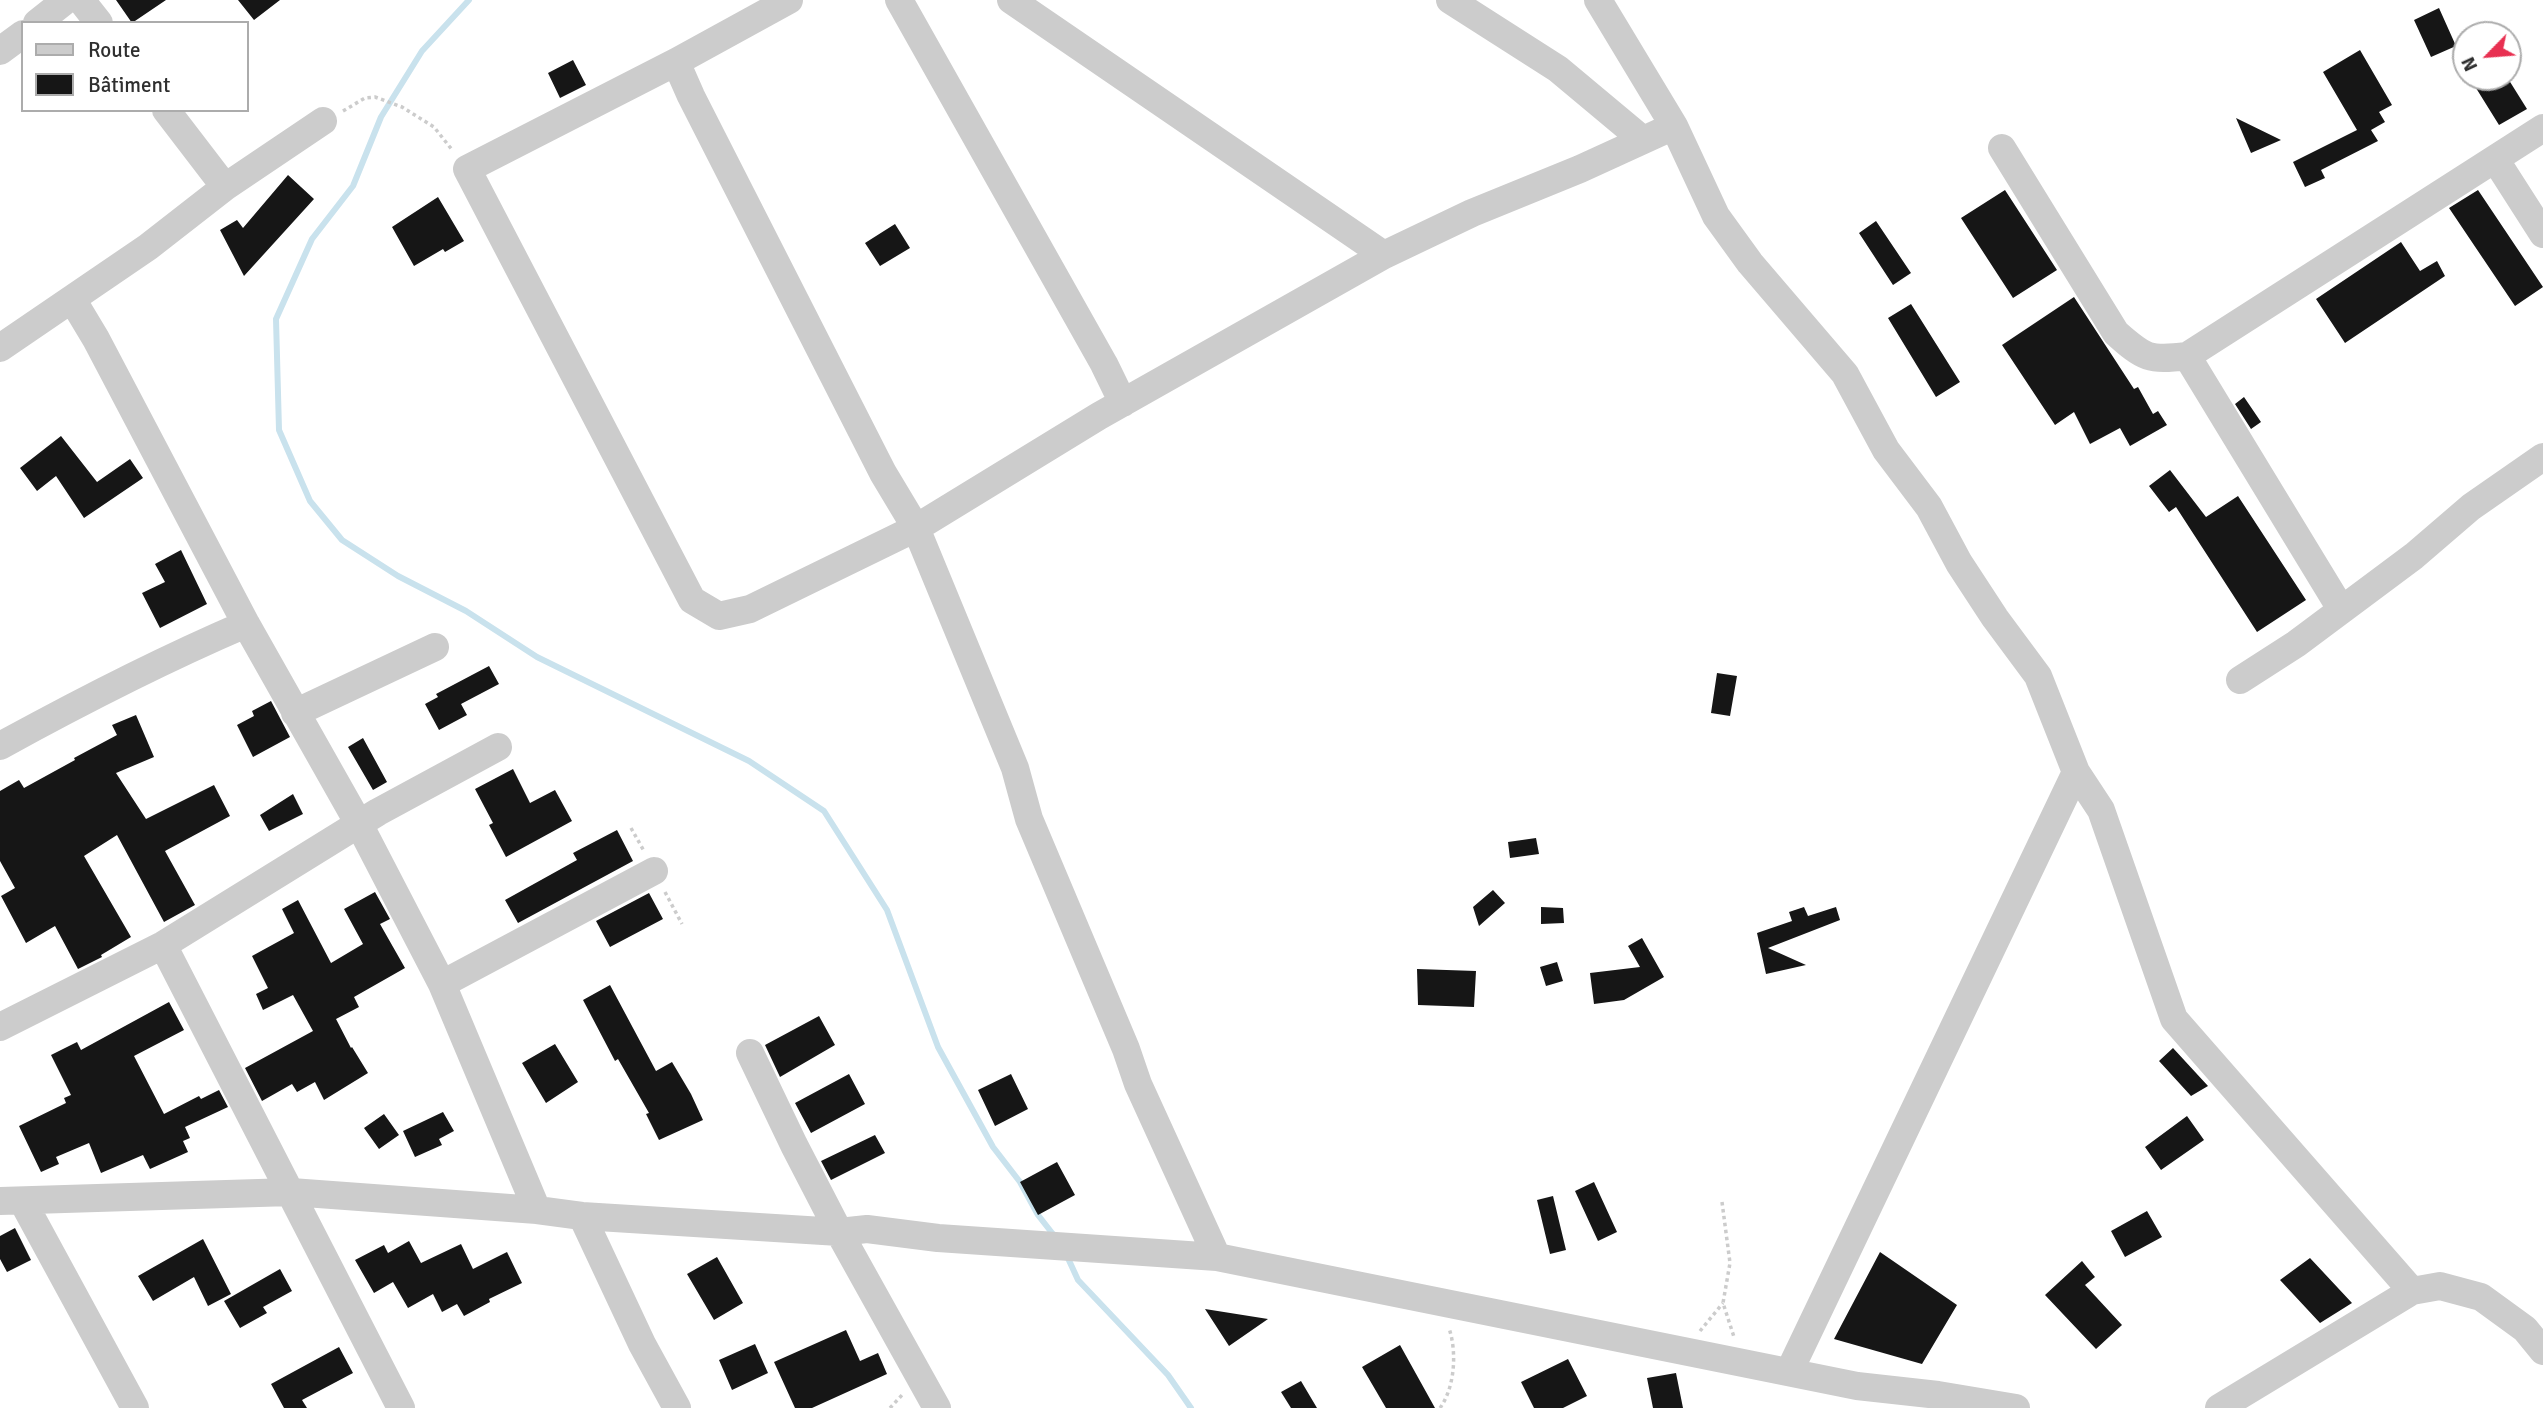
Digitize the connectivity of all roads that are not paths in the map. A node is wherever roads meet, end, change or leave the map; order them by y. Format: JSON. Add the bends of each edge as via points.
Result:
{"nodes":[{"id":1,"x":66,"y":0,"type":"edge"},
{"id":2,"x":81,"y":0,"type":"edge"},
{"id":3,"x":789,"y":0,"type":"edge"},
{"id":4,"x":899,"y":0,"type":"edge"},
{"id":5,"x":1011,"y":0,"type":"edge"},
{"id":6,"x":1450,"y":0,"type":"edge"},
{"id":7,"x":1598,"y":0,"type":"edge"},
{"id":8,"x":40,"y":21,"type":"edge"},
{"id":9,"x":97,"y":21,"type":"edge"},
{"id":10,"x":21,"y":35,"type":"edge"},
{"id":11,"x":0,"y":51,"type":"edge"},
{"id":12,"x":676,"y":62,"type":"junction"},
{"id":13,"x":168,"y":112,"type":"edge"},
{"id":14,"x":323,"y":121,"type":"road end"},
{"id":15,"x":1674,"y":126,"type":"junction"},
{"id":16,"x":2543,"y":128,"type":"edge"},
{"id":17,"x":1643,"y":140,"type":"junction"},
{"id":18,"x":2002,"y":148,"type":"dead end"},
{"id":19,"x":2495,"y":159,"type":"junction"},
{"id":20,"x":225,"y":187,"type":"junction"},
{"id":21,"x":2543,"y":234,"type":"edge"},
{"id":22,"x":1384,"y":255,"type":"junction"},
{"id":23,"x":72,"y":299,"type":"junction"},
{"id":24,"x":0,"y":348,"type":"edge"},
{"id":25,"x":2187,"y":356,"type":"junction"},
{"id":26,"x":1123,"y":403,"type":"junction"},
{"id":27,"x":2543,"y":457,"type":"edge"},
{"id":28,"x":916,"y":528,"type":"junction"},
{"id":29,"x":2341,"y":610,"type":"junction"},
{"id":30,"x":246,"y":624,"type":"junction"},
{"id":31,"x":435,"y":648,"type":"dead end"},
{"id":32,"x":2240,"y":680,"type":"dead end"},
{"id":33,"x":295,"y":713,"type":"junction"},
{"id":34,"x":0,"y":746,"type":"edge"},
{"id":35,"x":498,"y":747,"type":"dead end"},
{"id":36,"x":2077,"y":772,"type":"junction"},
{"id":37,"x":359,"y":824,"type":"junction"},
{"id":38,"x":654,"y":871,"type":"dead end"},
{"id":39,"x":163,"y":945,"type":"junction"},
{"id":40,"x":442,"y":984,"type":"junction"},
{"id":41,"x":0,"y":1027,"type":"edge"},
{"id":42,"x":750,"y":1053,"type":"dead end"},
{"id":43,"x":291,"y":1192,"type":"junction"},
{"id":44,"x":11,"y":1201,"type":"edge"},
{"id":45,"x":537,"y":1210,"type":"junction"},
{"id":46,"x":582,"y":1216,"type":"junction"},
{"id":47,"x":839,"y":1231,"type":"junction"},
{"id":48,"x":1217,"y":1257,"type":"junction"},
{"id":49,"x":2412,"y":1291,"type":"junction"},
{"id":50,"x":2543,"y":1351,"type":"edge"},
{"id":51,"x":1789,"y":1372,"type":"junction"},
{"id":52,"x":135,"y":1408,"type":"edge"},
{"id":53,"x":401,"y":1408,"type":"edge"},
{"id":54,"x":677,"y":1408,"type":"edge"},
{"id":55,"x":937,"y":1408,"type":"edge"},
{"id":56,"x":2016,"y":1408,"type":"edge"},
{"id":57,"x":2219,"y":1408,"type":"edge"}],
"edges":[{"from":1,"to":8,"type":"street"},
{"from":2,"to":9,"type":"street"},
{"from":3,"to":12,"type":"street"},
{"from":4,"to":26,"type":"street"},
{"from":5,"to":22,"type":"street"},
{"from":6,"to":17,"type":"street","via":[[1558,69]]},
{"from":7,"to":15,"type":"street"},
{"from":10,"to":11,"type":"street"},
{"from":12,"to":28,"type":"street","via":[[865,438]]},
{"from":12,"to":28,"type":"street","via":[[467,169],[692,600],[719,616],[750,609]]},
{"from":13,"to":20,"type":"street"},
{"from":14,"to":20,"type":"street"},
{"from":15,"to":17,"type":"street"},
{"from":15,"to":36,"type":"street","via":[[1716,216],[1845,374],[1886,450],[1929,507],[1959,563],[2038,676]]},
{"from":16,"to":19,"type":"street"},
{"from":17,"to":22,"type":"street"},
{"from":18,"to":25,"type":"street","via":[[2116,332],[2139,353],[2160,359]]},
{"from":19,"to":21,"type":"street"},
{"from":19,"to":25,"type":"street"},
{"from":20,"to":23,"type":"street"},
{"from":22,"to":26,"type":"street"},
{"from":23,"to":24,"type":"street"},
{"from":23,"to":30,"type":"street"},
{"from":25,"to":29,"type":"street"},
{"from":26,"to":28,"type":"street"},
{"from":27,"to":29,"type":"street","via":[[2471,507]]},
{"from":28,"to":48,"type":"street","via":[[1138,1084]]},
{"from":29,"to":32,"type":"street"},
{"from":30,"to":33,"type":"street"},
{"from":30,"to":34,"type":"street","via":[[82,701]]},
{"from":31,"to":33,"type":"street"},
{"from":33,"to":37,"type":"street"},
{"from":35,"to":37,"type":"street"},
{"from":36,"to":49,"type":"street","via":[[2101,810],[2174,1019]]},
{"from":36,"to":51,"type":"street"},
{"from":37,"to":39,"type":"street"},
{"from":37,"to":40,"type":"street"},
{"from":38,"to":40,"type":"street"},
{"from":39,"to":41,"type":"street"},
{"from":39,"to":43,"type":"street"},
{"from":40,"to":45,"type":"street"},
{"from":42,"to":47,"type":"street"},
{"from":43,"to":44,"type":"street"},
{"from":43,"to":45,"type":"street"},
{"from":43,"to":53,"type":"street"},
{"from":44,"to":52,"type":"street"},
{"from":45,"to":46,"type":"street"},
{"from":46,"to":47,"type":"street"},
{"from":46,"to":54,"type":"street"},
{"from":47,"to":48,"type":"street","via":[[867,1229]]},
{"from":47,"to":55,"type":"street"},
{"from":48,"to":51,"type":"street"},
{"from":49,"to":50,"type":"street","via":[[2440,1286],[2481,1297],[2525,1329]]},
{"from":49,"to":57,"type":"street"},
{"from":51,"to":56,"type":"street"}]}
